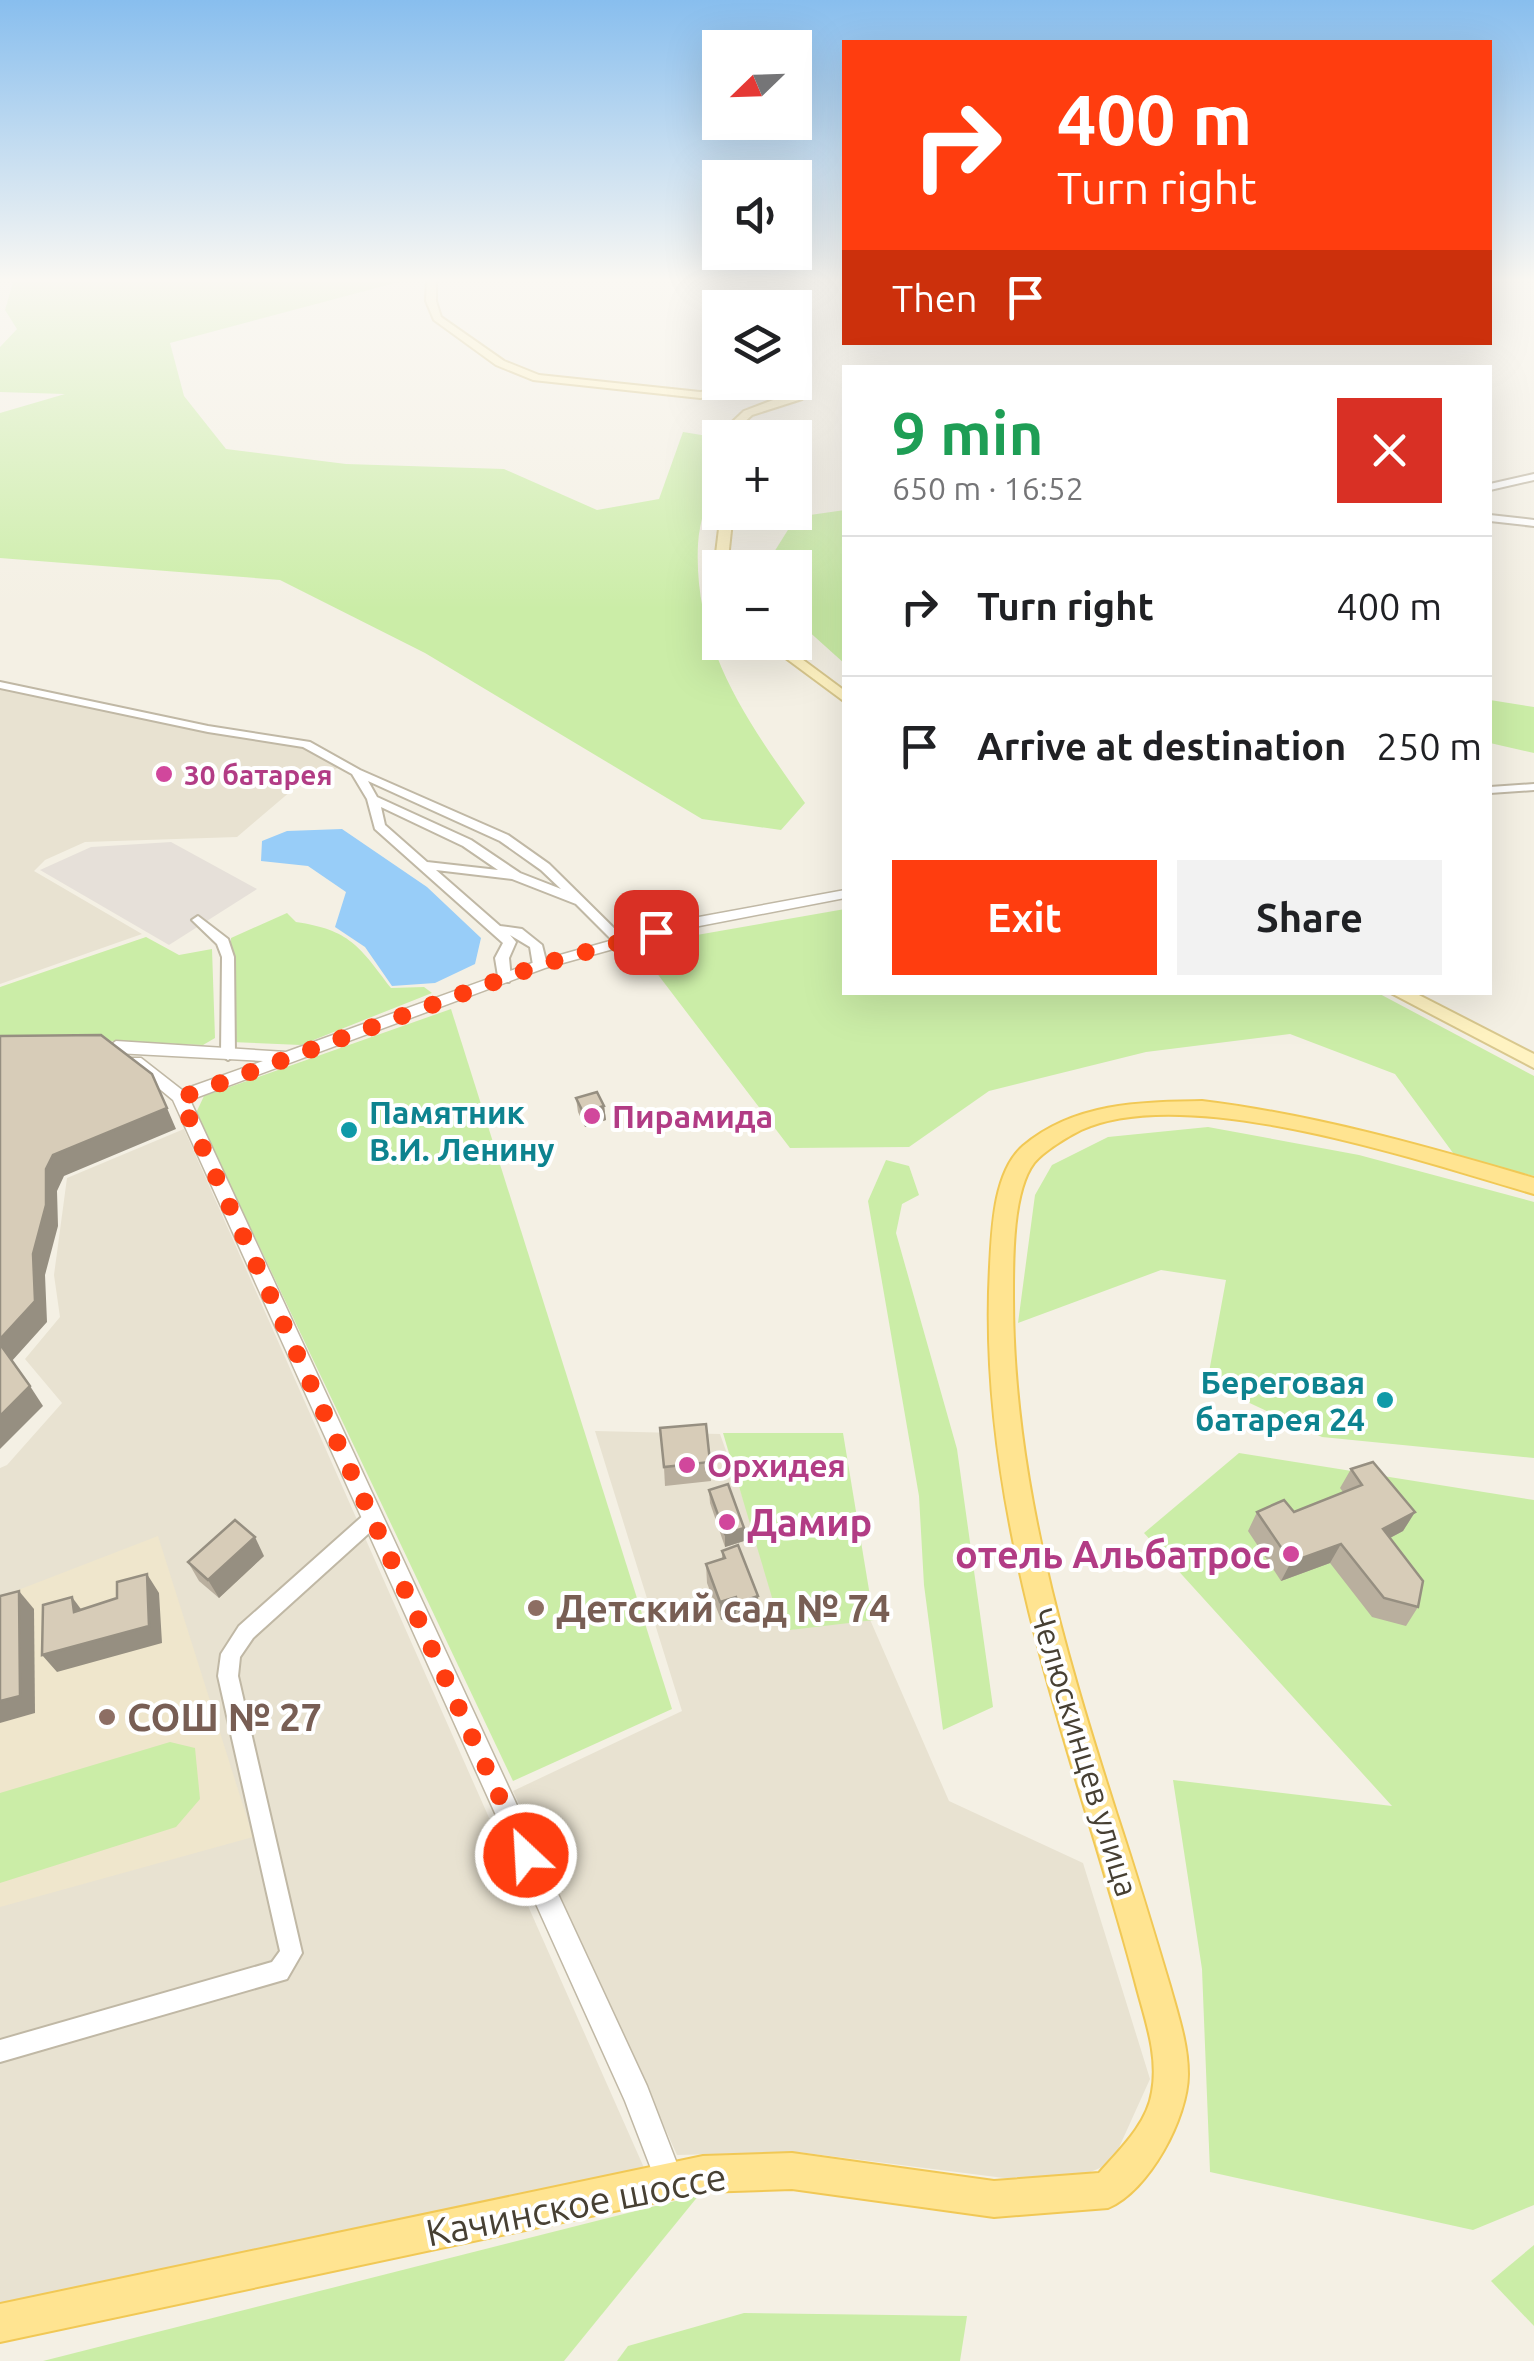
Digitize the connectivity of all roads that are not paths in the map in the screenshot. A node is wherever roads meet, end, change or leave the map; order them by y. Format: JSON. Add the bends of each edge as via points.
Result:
{"nodes":[{"id":1,"x":634,"y":389,"type":"edge"},
{"id":2,"x":760,"y":389,"type":"edge"},
{"id":3,"x":801,"y":389,"type":"edge"},
{"id":4,"x":738,"y":420,"type":"edge"},
{"id":5,"x":1534,"y":477,"type":"edge"},
{"id":6,"x":1492,"y":487,"type":"edge"},
{"id":7,"x":1492,"y":518,"type":"edge"},
{"id":8,"x":1534,"y":524,"type":"edge"},
{"id":9,"x":794,"y":660,"type":"edge"},
{"id":10,"x":0,"y":685,"type":"edge"},
{"id":11,"x":842,"y":696,"type":"edge"},
{"id":12,"x":356,"y":772,"type":"junction"},
{"id":13,"x":1534,"y":787,"type":"edge"},
{"id":14,"x":1492,"y":790,"type":"edge"},
{"id":15,"x":373,"y":799,"type":"junction"},
{"id":16,"x":422,"y":864,"type":"junction"},
{"id":17,"x":516,"y":876,"type":"junction"},
{"id":18,"x":842,"y":895,"type":"edge"},
{"id":19,"x":580,"y":901,"type":"junction"},
{"id":20,"x":198,"y":920,"type":"dead end"},
{"id":21,"x":496,"y":930,"type":"junction"},
{"id":22,"x":621,"y":941,"type":"junction"},
{"id":23,"x":540,"y":965,"type":"junction"},
{"id":24,"x":504,"y":979,"type":"junction"},
{"id":25,"x":1404,"y":995,"type":"edge"},
{"id":26,"x":88,"y":1046,"type":"edge"},
{"id":27,"x":116,"y":1047,"type":"junction"},
{"id":28,"x":308,"y":1052,"type":"junction"},
{"id":29,"x":228,"y":1055,"type":"junction"},
{"id":30,"x":1534,"y":1062,"type":"edge"},
{"id":31,"x":180,"y":1098,"type":"junction"},
{"id":32,"x":1534,"y":1186,"type":"edge"},
{"id":33,"x":372,"y":1518,"type":"junction"},
{"id":34,"x":0,"y":2051,"type":"edge"},
{"id":35,"x":1168,"y":2100,"type":"joint"},
{"id":36,"x":670,"y":2182,"type":"junction"},
{"id":37,"x":0,"y":2323,"type":"edge"}],
"edges":[{"from":1,"to":2,"type":"main road"},
{"from":3,"to":4,"type":"main road"},
{"from":5,"to":6,"type":"street"},
{"from":7,"to":8,"type":"street"},
{"from":9,"to":11,"type":"main road"},
{"from":10,"to":12,"type":"street","via":[[208,730],[292,740]]},
{"from":12,"to":15,"type":"street"},
{"from":12,"to":19,"type":"street","via":[[504,838]]},
{"from":13,"to":14,"type":"street"},
{"from":15,"to":16,"type":"street","via":[[379,826]]},
{"from":15,"to":17,"type":"street"},
{"from":16,"to":17,"type":"street"},
{"from":16,"to":21,"type":"street"},
{"from":17,"to":19,"type":"street","via":[[535,894]]},
{"from":18,"to":22,"type":"street"},
{"from":19,"to":22,"type":"street"},
{"from":20,"to":29,"type":"street","via":[[228,957]]},
{"from":21,"to":23,"type":"street","via":[[516,932],[536,945]]},
{"from":21,"to":24,"type":"street","via":[[510,942],[502,958]]},
{"from":22,"to":23,"type":"street"},
{"from":23,"to":24,"type":"street"},
{"from":24,"to":28,"type":"street"},
{"from":25,"to":30,"type":"main road"},
{"from":26,"to":27,"type":"street"},
{"from":27,"to":29,"type":"street"},
{"from":27,"to":31,"type":"street"},
{"from":28,"to":29,"type":"street"},
{"from":28,"to":31,"type":"street"},
{"from":31,"to":33,"type":"street"},
{"from":32,"to":35,"type":"main road","name":"Челюскинцев улица","via":[[1280,1120],[1185,1105],[1119,1110],[1062,1129],[1026,1155],[1005,1212],[1001,1298],[1018,1508],[1047,1635],[1158,2004],[1172,2075]]},
{"from":33,"to":34,"type":"street","via":[[246,1632],[231,1654],[228,1676],[291,1953],[279,1971]]},
{"from":33,"to":36,"type":"street"},
{"from":35,"to":36,"type":"main road","name":"Качинское шоссе","via":[[1153,2140],[1108,2190],[994,2199],[792,2171],[703,2174]]},
{"from":36,"to":37,"type":"main road","name":"Качинское шоссе"}]}
